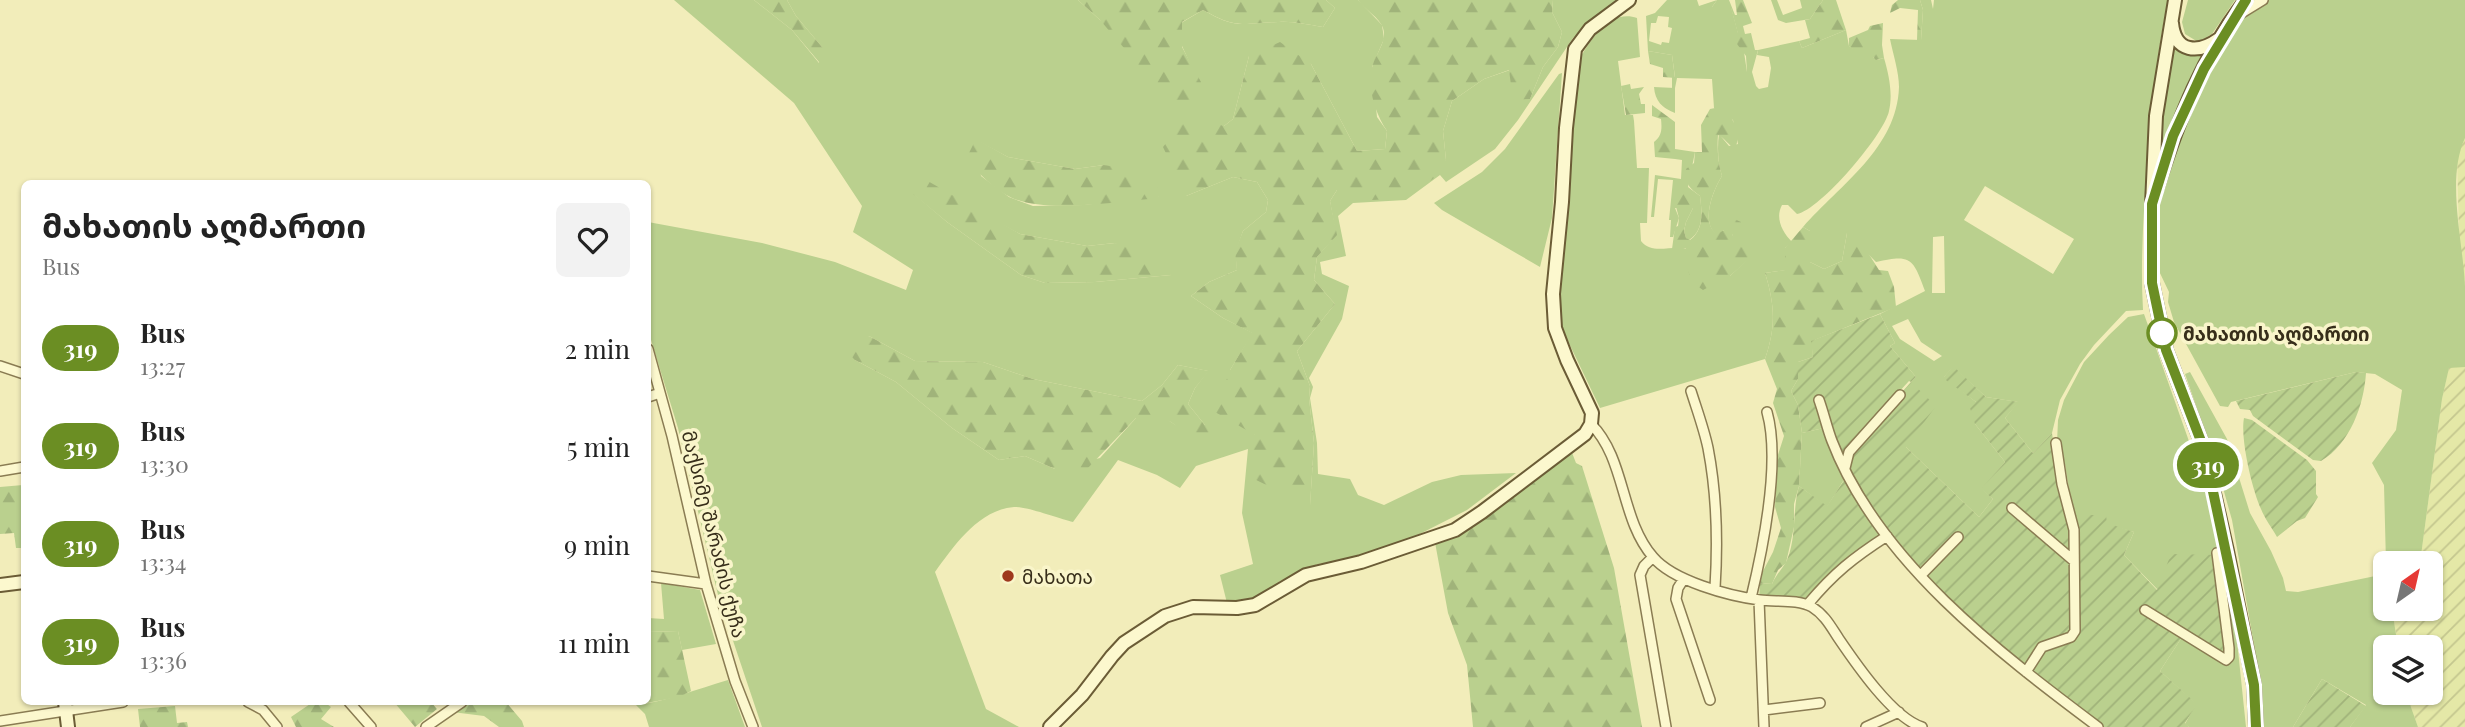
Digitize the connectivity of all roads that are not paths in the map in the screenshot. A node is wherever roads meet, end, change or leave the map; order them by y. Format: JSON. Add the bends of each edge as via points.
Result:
{"nodes":[{"id":1,"x":1629,"y":0,"type":"edge"},
{"id":2,"x":2175,"y":0,"type":"edge"},
{"id":3,"x":2246,"y":0,"type":"edge"},
{"id":4,"x":2263,"y":0,"type":"edge"},
{"id":5,"x":2171,"y":16,"type":"junction"},
{"id":6,"x":2233,"y":19,"type":"junction"},
{"id":7,"x":2222,"y":37,"type":"junction"},
{"id":8,"x":2152,"y":204,"type":"junction"},
{"id":9,"x":651,"y":360,"type":"edge"},
{"id":10,"x":0,"y":366,"type":"edge"},
{"id":11,"x":21,"y":373,"type":"edge"},
{"id":12,"x":1691,"y":391,"type":"dead end"},
{"id":13,"x":660,"y":393,"type":"junction"},
{"id":14,"x":1900,"y":395,"type":"dead end"},
{"id":15,"x":651,"y":396,"type":"edge"},
{"id":16,"x":1819,"y":400,"type":"dead end"},
{"id":17,"x":1768,"y":412,"type":"dead end"},
{"id":18,"x":1591,"y":424,"type":"junction"},
{"id":19,"x":2056,"y":443,"type":"dead end"},
{"id":20,"x":21,"y":468,"type":"edge"},
{"id":21,"x":1845,"y":468,"type":"junction"},
{"id":22,"x":0,"y":471,"type":"edge"},
{"id":23,"x":2012,"y":508,"type":"dead end"},
{"id":24,"x":1887,"y":536,"type":"junction"},
{"id":25,"x":1958,"y":537,"type":"dead end"},
{"id":26,"x":2227,"y":551,"type":"junction"},
{"id":27,"x":1653,"y":558,"type":"junction"},
{"id":28,"x":2074,"y":561,"type":"junction"},
{"id":29,"x":1921,"y":575,"type":"junction"},
{"id":30,"x":651,"y":576,"type":"edge"},
{"id":31,"x":1683,"y":580,"type":"junction"},
{"id":32,"x":21,"y":582,"type":"edge"},
{"id":33,"x":705,"y":584,"type":"junction"},
{"id":34,"x":0,"y":585,"type":"edge"},
{"id":35,"x":1715,"y":588,"type":"junction"},
{"id":36,"x":1755,"y":599,"type":"junction"},
{"id":37,"x":1808,"y":604,"type":"junction"},
{"id":38,"x":2146,"y":610,"type":"dead end"},
{"id":39,"x":2026,"y":672,"type":"junction"},
{"id":40,"x":1710,"y":700,"type":"dead end"},
{"id":41,"x":1820,"y":703,"type":"dead end"},
{"id":42,"x":254,"y":705,"type":"edge"},
{"id":43,"x":352,"y":705,"type":"edge"},
{"id":44,"x":457,"y":705,"type":"edge"},
{"id":45,"x":66,"y":706,"type":"edge"},
{"id":46,"x":1764,"y":710,"type":"junction"},
{"id":47,"x":1899,"y":712,"type":"junction"},
{"id":48,"x":0,"y":721,"type":"edge"},
{"id":49,"x":68,"y":727,"type":"edge"},
{"id":50,"x":277,"y":727,"type":"edge"},
{"id":51,"x":371,"y":727,"type":"edge"},
{"id":52,"x":426,"y":727,"type":"edge"},
{"id":53,"x":753,"y":727,"type":"edge"},
{"id":54,"x":1051,"y":727,"type":"edge"},
{"id":55,"x":1666,"y":727,"type":"edge"},
{"id":56,"x":1764,"y":727,"type":"edge"},
{"id":57,"x":1866,"y":727,"type":"edge"},
{"id":58,"x":1922,"y":727,"type":"edge"},
{"id":59,"x":2098,"y":727,"type":"edge"},
{"id":60,"x":2256,"y":727,"type":"edge"}],
"edges":[{"from":1,"to":18,"type":"street","via":[[1590,29],[1576,49],[1566,128],[1553,294],[1555,328],[1592,413]]},
{"from":2,"to":5,"type":"street"},
{"from":3,"to":6,"type":"street"},
{"from":4,"to":6,"type":"street"},
{"from":5,"to":7,"type":"street","via":[[2173,34],[2189,48],[2209,46]]},
{"from":5,"to":8,"type":"street","via":[[2156,116]]},
{"from":6,"to":7,"type":"street"},
{"from":7,"to":8,"type":"street","via":[[2173,136]]},
{"from":8,"to":26,"type":"street","via":[[2156,310],[2166,350],[2204,449]]},
{"from":9,"to":13,"type":"street","name":"მაქსიმე შარაძის ქუჩა"},
{"from":10,"to":11,"type":"street"},
{"from":12,"to":35,"type":"street","via":[[1708,446],[1714,492]]},
{"from":13,"to":15,"type":"street"},
{"from":13,"to":33,"type":"street","name":"მაქსიმე შარაძის ქუჩა"},
{"from":14,"to":21,"type":"street","via":[[1849,452]]},
{"from":16,"to":21,"type":"street"},
{"from":17,"to":36,"type":"street","via":[[1770,491]]},
{"from":18,"to":27,"type":"street","via":[[1610,451],[1634,524]]},
{"from":18,"to":54,"type":"street","via":[[1585,434],[1455,530],[1306,575],[1255,605],[1193,607],[1165,616],[1124,643]]},
{"from":19,"to":28,"type":"street","via":[[2074,530]]},
{"from":20,"to":22,"type":"street"},
{"from":21,"to":24,"type":"street"},
{"from":23,"to":28,"type":"street"},
{"from":24,"to":29,"type":"street"},
{"from":24,"to":37,"type":"street","via":[[1848,561]]},
{"from":25,"to":29,"type":"street"},
{"from":26,"to":38,"type":"street","via":[[2217,553],[2229,648],[2226,660]]},
{"from":26,"to":60,"type":"street","via":[[2254,685]]},
{"from":27,"to":31,"type":"street"},
{"from":27,"to":55,"type":"street","via":[[1640,575]]},
{"from":28,"to":39,"type":"street","via":[[2075,631],[2071,637],[2042,647]]},
{"from":29,"to":39,"type":"street","via":[[1965,621]]},
{"from":30,"to":33,"type":"street"},
{"from":31,"to":35,"type":"street"},
{"from":31,"to":40,"type":"street","via":[[1676,599]]},
{"from":32,"to":34,"type":"street"},
{"from":33,"to":53,"type":"street","name":"მაქსიმე შარაძის ქუჩა"},
{"from":35,"to":36,"type":"street"},
{"from":36,"to":37,"type":"street"},
{"from":36,"to":46,"type":"street"},
{"from":37,"to":47,"type":"street","via":[[1828,621],[1862,671]]},
{"from":39,"to":59,"type":"street"},
{"from":41,"to":46,"type":"street"},
{"from":42,"to":50,"type":"street"},
{"from":43,"to":51,"type":"street"},
{"from":44,"to":52,"type":"street"},
{"from":45,"to":48,"type":"street"},
{"from":45,"to":49,"type":"street"},
{"from":46,"to":56,"type":"street"},
{"from":47,"to":57,"type":"street"},
{"from":47,"to":58,"type":"street"}]}
